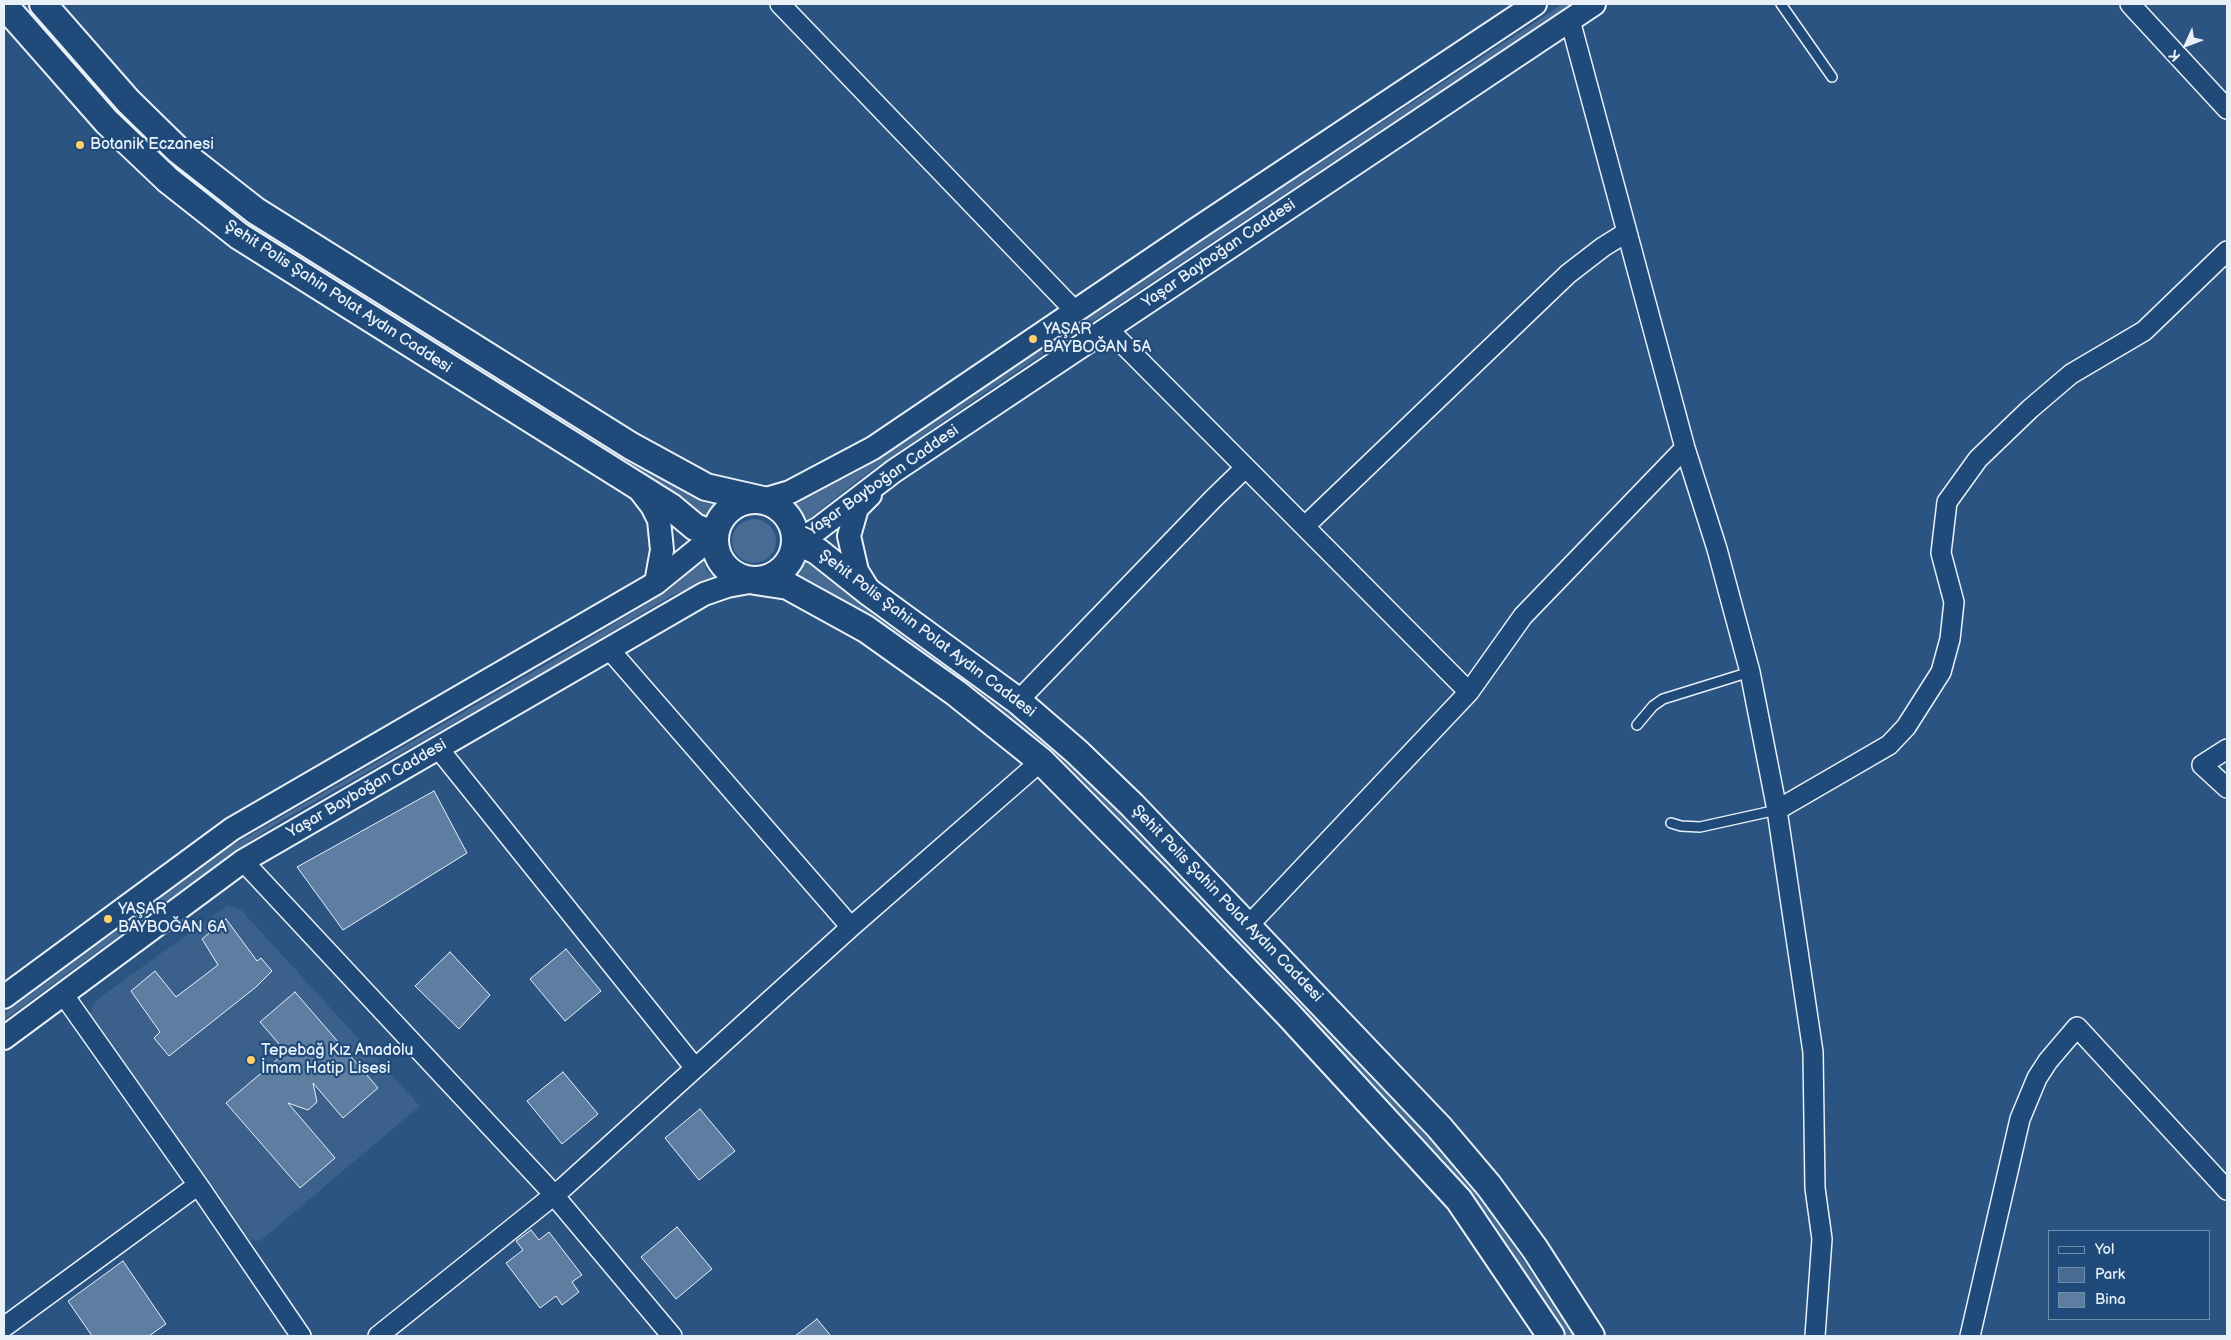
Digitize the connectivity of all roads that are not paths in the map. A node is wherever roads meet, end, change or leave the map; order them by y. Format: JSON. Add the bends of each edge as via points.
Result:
{"nodes":[{"id":1,"x":42,"y":4,"type":"edge"},
{"id":2,"x":780,"y":4,"type":"edge"},
{"id":3,"x":1535,"y":4,"type":"edge"},
{"id":4,"x":1594,"y":4,"type":"edge"},
{"id":5,"x":1781,"y":4,"type":"edge"},
{"id":6,"x":2130,"y":4,"type":"edge"},
{"id":7,"x":4,"y":5,"type":"edge"},
{"id":8,"x":1570,"y":20,"type":"junction"},
{"id":9,"x":1832,"y":77,"type":"dead end"},
{"id":10,"x":2227,"y":109,"type":"edge"},
{"id":11,"x":1627,"y":232,"type":"junction"},
{"id":12,"x":2227,"y":251,"type":"edge"},
{"id":13,"x":1076,"y":312,"type":"junction"},
{"id":14,"x":1107,"y":328,"type":"junction"},
{"id":15,"x":1685,"y":448,"type":"junction"},
{"id":16,"x":1245,"y":468,"type":"junction"},
{"id":17,"x":894,"y":471,"type":"junction"},
{"id":18,"x":635,"y":484,"type":"junction"},
{"id":19,"x":763,"y":500,"type":"junction"},
{"id":20,"x":1305,"y":526,"type":"junction"},
{"id":21,"x":715,"y":535,"type":"junction"},
{"id":22,"x":796,"y":541,"type":"junction"},
{"id":23,"x":755,"y":581,"type":"junction"},
{"id":24,"x":656,"y":583,"type":"junction"},
{"id":25,"x":870,"y":593,"type":"junction"},
{"id":26,"x":609,"y":649,"type":"junction"},
{"id":27,"x":1750,"y":672,"type":"junction"},
{"id":28,"x":1469,"y":692,"type":"junction"},
{"id":29,"x":1018,"y":701,"type":"junction"},
{"id":30,"x":1637,"y":725,"type":"dead end"},
{"id":31,"x":438,"y":748,"type":"junction"},
{"id":32,"x":2227,"y":750,"type":"edge"},
{"id":33,"x":1041,"y":761,"type":"junction"},
{"id":34,"x":2227,"y":788,"type":"edge"},
{"id":35,"x":1777,"y":810,"type":"junction"},
{"id":36,"x":1671,"y":823,"type":"dead end"},
{"id":37,"x":243,"y":861,"type":"junction"},
{"id":38,"x":1248,"y":926,"type":"junction"},
{"id":39,"x":851,"y":927,"type":"junction"},
{"id":40,"x":64,"y":994,"type":"junction"},
{"id":41,"x":4,"y":997,"type":"edge"},
{"id":42,"x":4,"y":1038,"type":"edge"},
{"id":43,"x":695,"y":1068,"type":"junction"},
{"id":44,"x":198,"y":1185,"type":"junction"},
{"id":45,"x":2227,"y":1190,"type":"edge"},
{"id":46,"x":554,"y":1195,"type":"junction"},
{"id":47,"x":4,"y":1327,"type":"edge"},
{"id":48,"x":300,"y":1336,"type":"edge"},
{"id":49,"x":378,"y":1336,"type":"edge"},
{"id":50,"x":672,"y":1336,"type":"edge"},
{"id":51,"x":1551,"y":1336,"type":"edge"},
{"id":52,"x":1591,"y":1336,"type":"edge"},
{"id":53,"x":1815,"y":1336,"type":"edge"},
{"id":54,"x":1970,"y":1336,"type":"edge"}],
"edges":[{"from":1,"to":19,"type":"main road","name":"Şehit Polis Şahin Polat Aydın Caddesi","via":[[128,100],[178,150],[256,211],[638,450],[706,487]]},
{"from":2,"to":13,"type":"street"},
{"from":3,"to":13,"type":"street","name":"Yaşar Bayboğan Caddesi"},
{"from":4,"to":8,"type":"street","name":"Yaşar Bayboğan Caddesi"},
{"from":5,"to":9,"type":"lane"},
{"from":6,"to":10,"type":"street"},
{"from":7,"to":18,"type":"main road","name":"Şehit Polis Şahin Polat Aydın Caddesi","via":[[107,122],[168,180],[239,236]]},
{"from":8,"to":11,"type":"street"},
{"from":8,"to":14,"type":"street","name":"Yaşar Bayboğan Caddesi"},
{"from":11,"to":15,"type":"street"},
{"from":11,"to":20,"type":"street","via":[[1568,274]]},
{"from":12,"to":35,"type":"street","via":[[2144,331],[2071,374],[1978,459],[1947,502],[1942,553],[1954,602],[1950,639],[1941,672],[1906,727],[1889,745]]},
{"from":13,"to":19,"type":"street","name":"Yaşar Bayboğan Caddesi","via":[[873,448],[790,492]]},
{"from":14,"to":16,"type":"street"},
{"from":14,"to":17,"type":"street","name":"Yaşar Bayboğan Caddesi"},
{"from":15,"to":27,"type":"street","via":[[1717,549]]},
{"from":15,"to":28,"type":"street","via":[[1523,616]]},
{"from":16,"to":20,"type":"street"},
{"from":16,"to":29,"type":"street","via":[[1212,498]]},
{"from":17,"to":22,"type":"street","name":"Yaşar Bayboğan Caddesi","via":[[818,529]]},
{"from":17,"to":25,"type":"street","via":[[857,508],[849,536],[857,571]]},
{"from":18,"to":21,"type":"main road","name":"Şehit Polis Şahin Polat Aydın Caddesi","via":[[695,527]]},
{"from":18,"to":24,"type":"street","via":[[658,520],[662,550]]},
{"from":19,"to":21,"type":"main road","via":[[736,504],[725,513]]},
{"from":19,"to":22,"type":"main road","via":[[787,514],[794,527]]},
{"from":20,"to":28,"type":"street"},
{"from":21,"to":23,"type":"main road","via":[[722,563],[731,572]]},
{"from":21,"to":24,"type":"street","name":"Yaşar Bayboğan Caddesi"},
{"from":22,"to":23,"type":"main road","via":[[794,553],[779,573]]},
{"from":22,"to":25,"type":"main road","name":"Şehit Polis Şahin Polat Aydın Caddesi","via":[[817,551]]},
{"from":23,"to":26,"type":"street","name":"Yaşar Bayboğan Caddesi","via":[[704,594]]},
{"from":23,"to":33,"type":"main road","name":"Şehit Polis Şahin Polat Aydın Caddesi","via":[[788,586],[866,629],[956,693]]},
{"from":24,"to":41,"type":"street","name":"Yaşar Bayboğan Caddesi","via":[[232,829]]},
{"from":25,"to":29,"type":"main road","name":"Şehit Polis Şahin Polat Aydın Caddesi"},
{"from":26,"to":31,"type":"street","name":"Yaşar Bayboğan Caddesi"},
{"from":26,"to":39,"type":"street"},
{"from":27,"to":30,"type":"lane","via":[[1663,698]]},
{"from":27,"to":35,"type":"street"},
{"from":28,"to":38,"type":"street"},
{"from":29,"to":38,"type":"main road","name":"Şehit Polis Şahin Polat Aydın Caddesi","via":[[1132,805]]},
{"from":31,"to":37,"type":"street","name":"Yaşar Bayboğan Caddesi"},
{"from":31,"to":43,"type":"street"},
{"from":32,"to":34,"type":"street","via":[[2202,764]]},
{"from":33,"to":39,"type":"street"},
{"from":33,"to":51,"type":"main road","name":"Şehit Polis Şahin Polat Aydın Caddesi","via":[[1281,1007],[1459,1200]]},
{"from":35,"to":36,"type":"lane","via":[[1700,827]]},
{"from":35,"to":53,"type":"street","via":[[1813,1052],[1815,1188],[1822,1239]]},
{"from":37,"to":40,"type":"street","name":"Yaşar Bayboğan Caddesi"},
{"from":37,"to":46,"type":"street"},
{"from":38,"to":52,"type":"main road","name":"Şehit Polis Şahin Polat Aydın Caddesi","via":[[1439,1127],[1489,1186],[1535,1249]]},
{"from":39,"to":43,"type":"street"},
{"from":40,"to":42,"type":"street","name":"Yaşar Bayboğan Caddesi"},
{"from":40,"to":44,"type":"street"},
{"from":43,"to":46,"type":"street"},
{"from":44,"to":47,"type":"street"},
{"from":44,"to":48,"type":"street"},
{"from":45,"to":54,"type":"street","via":[[2078,1027],[2037,1078],[2020,1119]]},
{"from":46,"to":49,"type":"street"},
{"from":46,"to":50,"type":"street"}]}
